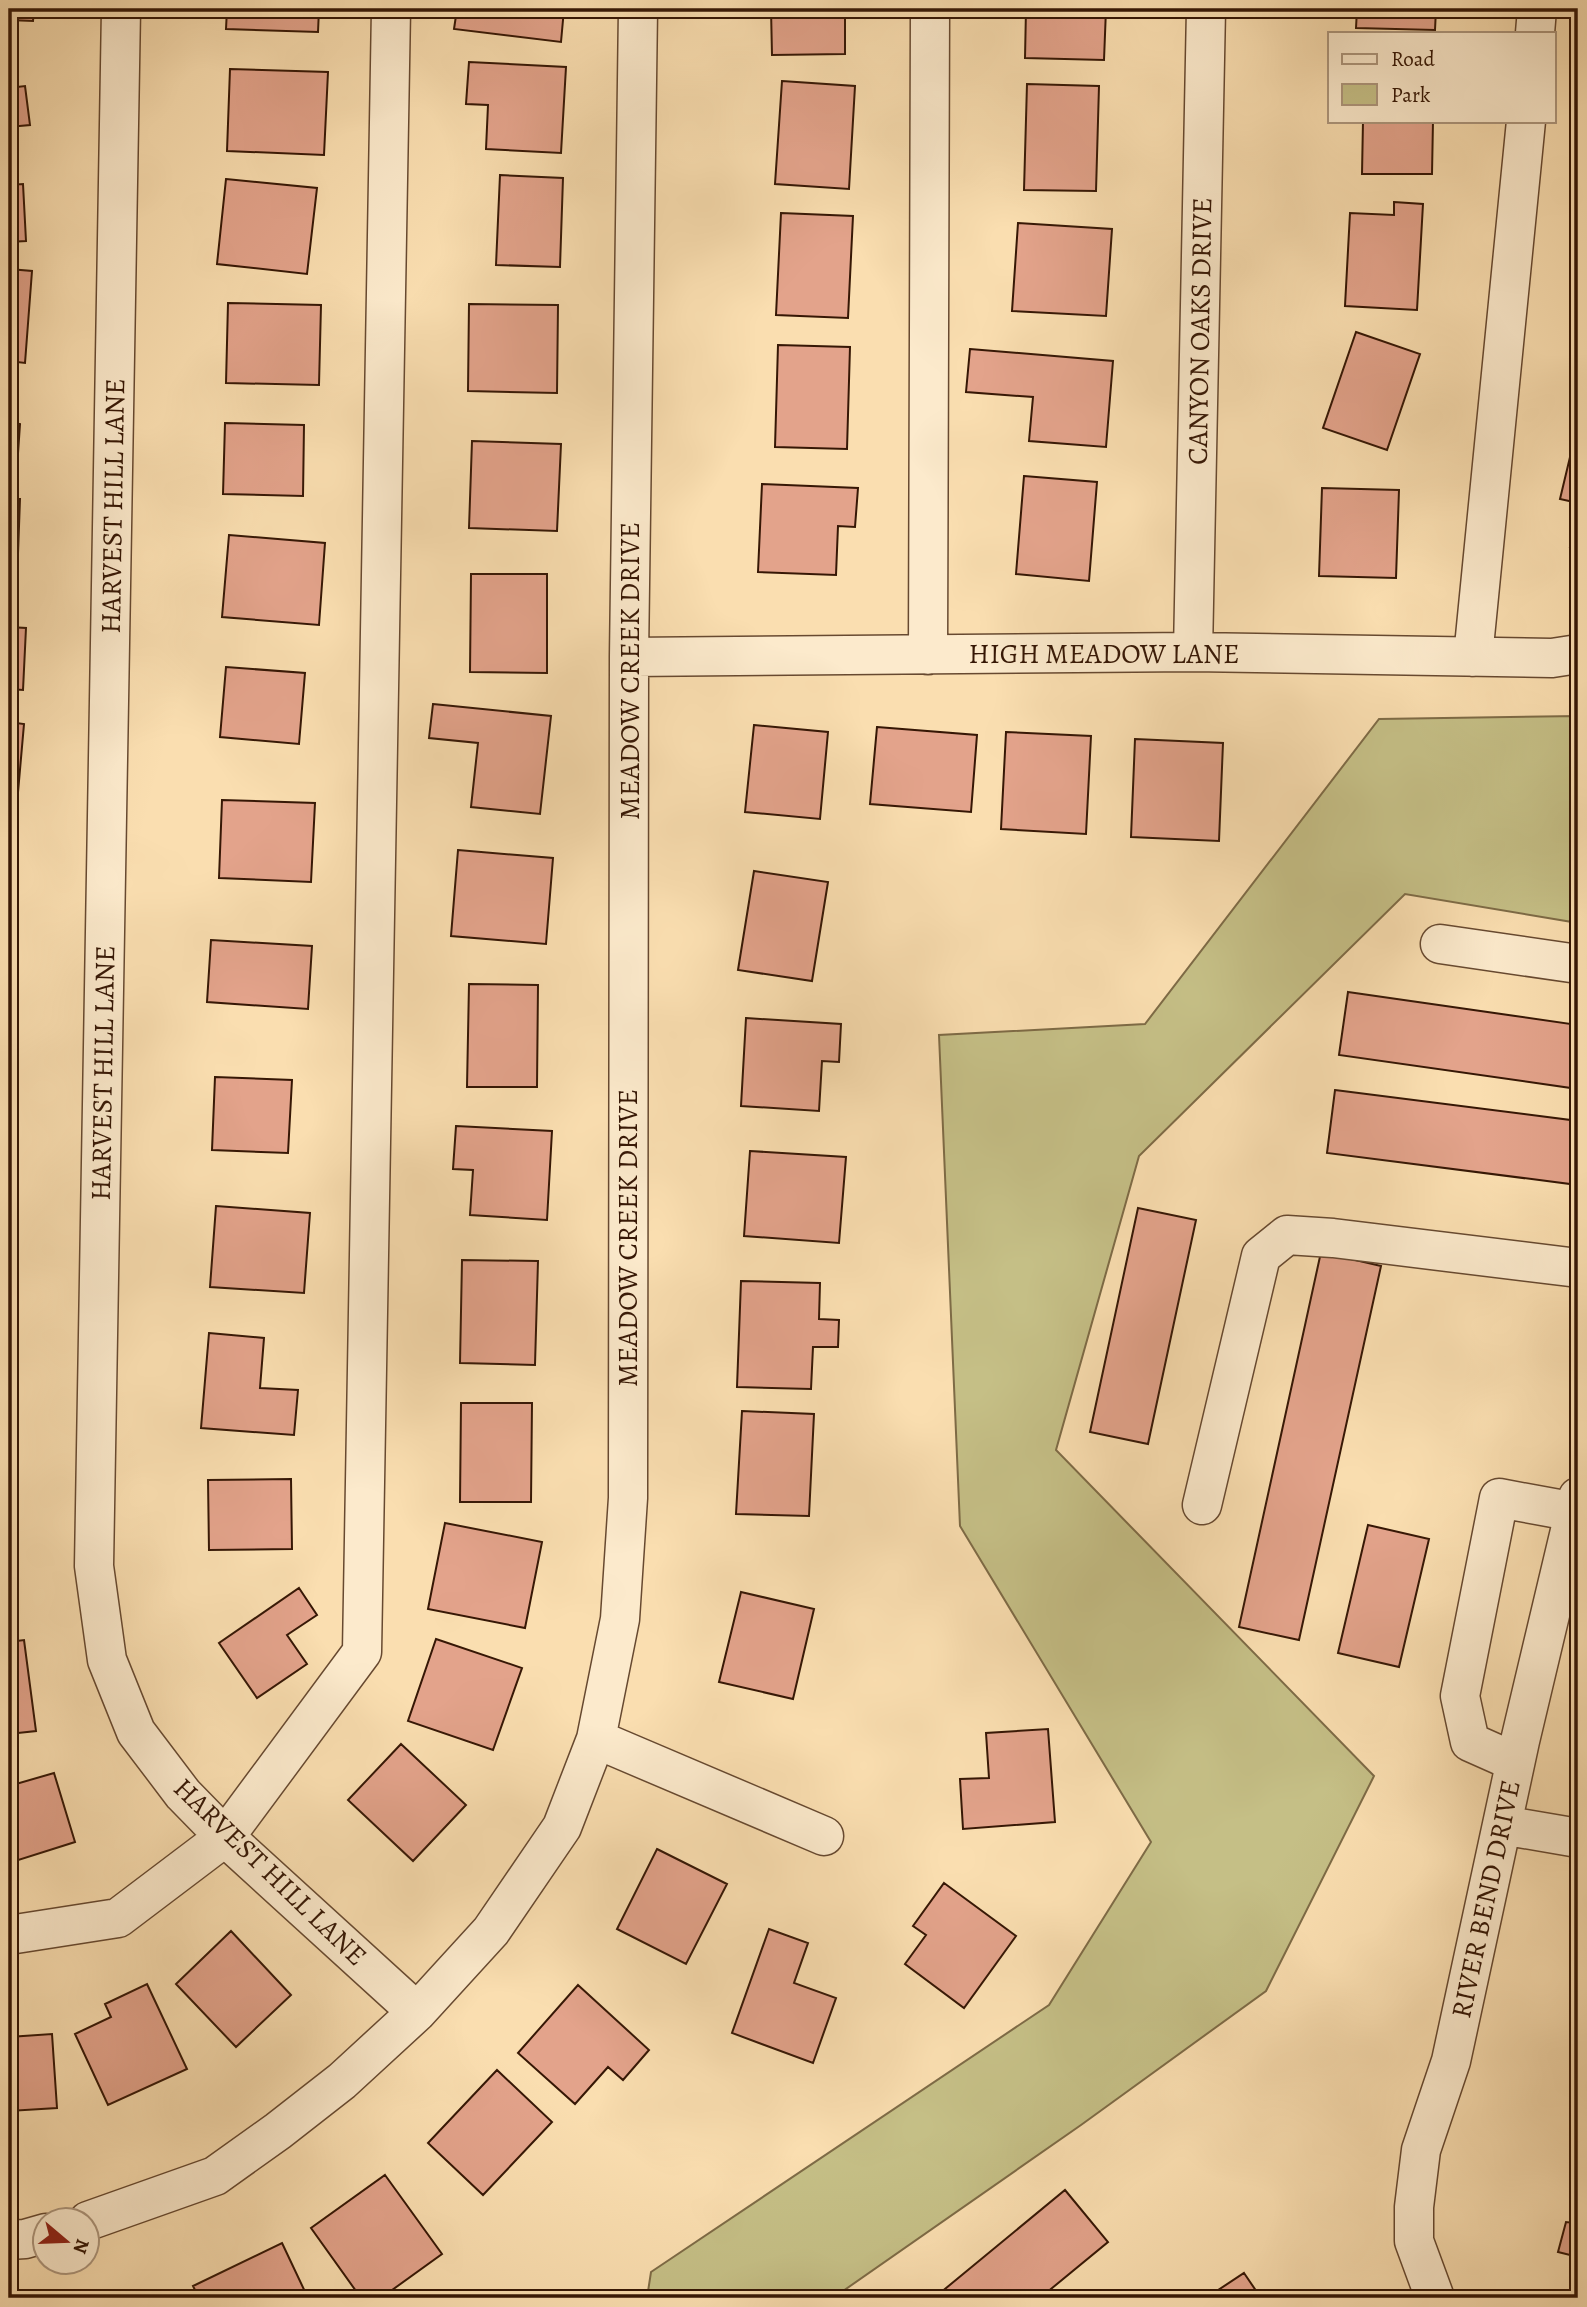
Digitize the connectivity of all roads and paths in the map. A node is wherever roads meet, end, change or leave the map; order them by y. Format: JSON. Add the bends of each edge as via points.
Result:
{"nodes":[{"id":1,"x":121,"y":9,"type":"edge"},
{"id":2,"x":391,"y":9,"type":"edge"},
{"id":3,"x":638,"y":9,"type":"edge"},
{"id":4,"x":930,"y":9,"type":"edge"},
{"id":5,"x":1206,"y":9,"type":"edge"},
{"id":6,"x":1537,"y":9,"type":"edge"},
{"id":7,"x":1535,"y":32,"type":"edge"},
{"id":8,"x":1526,"y":122,"type":"edge"},
{"id":9,"x":1193,"y":652,"type":"junction"},
{"id":10,"x":928,"y":654,"type":"junction"},
{"id":11,"x":1578,"y":654,"type":"edge"},
{"id":12,"x":629,"y":657,"type":"junction"},
{"id":13,"x":1473,"y":657,"type":"junction"},
{"id":14,"x":1440,"y":944,"type":"dead end"},
{"id":15,"x":1578,"y":964,"type":"edge"},
{"id":16,"x":1578,"y":1268,"type":"edge"},
{"id":17,"x":1576,"y":1505,"type":"edge"},
{"id":18,"x":1202,"y":1506,"type":"dead end"},
{"id":19,"x":596,"y":1739,"type":"junction"},
{"id":20,"x":1516,"y":1762,"type":"junction"},
{"id":21,"x":1502,"y":1825,"type":"junction"},
{"id":22,"x":824,"y":1836,"type":"dead end"},
{"id":23,"x":225,"y":1837,"type":"junction"},
{"id":24,"x":1578,"y":1838,"type":"edge"},
{"id":25,"x":9,"y":1935,"type":"edge"},
{"id":26,"x":417,"y":2012,"type":"junction"},
{"id":27,"x":102,"y":2216,"type":"edge"},
{"id":28,"x":32,"y":2237,"type":"edge"},
{"id":29,"x":9,"y":2240,"type":"edge"},
{"id":30,"x":1435,"y":2298,"type":"edge"}],
"edges":[{"from":1,"to":23,"type":"street","name":"HARVEST HILL LANE","via":[[93,1566],[107,1660],[136,1732],[183,1794]]},
{"from":2,"to":23,"type":"street","via":[[362,1652]]},
{"from":3,"to":12,"type":"street","name":"MEADOW CREEK DRIVE"},
{"from":4,"to":10,"type":"street"},
{"from":5,"to":9,"type":"street","name":"CANYON OAKS DRIVE"},
{"from":6,"to":7,"type":"street"},
{"from":8,"to":13,"type":"street"},
{"from":9,"to":10,"type":"street","name":"HIGH MEADOW LANE"},
{"from":9,"to":13,"type":"street","name":"HIGH MEADOW LANE"},
{"from":10,"to":12,"type":"street","name":"HIGH MEADOW LANE"},
{"from":11,"to":13,"type":"street","name":"HIGH MEADOW LANE"},
{"from":12,"to":19,"type":"street","name":"MEADOW CREEK DRIVE","via":[[628,1498],[620,1619]]},
{"from":14,"to":15,"type":"street"},
{"from":16,"to":18,"type":"street","via":[[1287,1235],[1261,1256]]},
{"from":17,"to":20,"type":"street","name":"RIVER BEND DRIVE"},
{"from":17,"to":20,"type":"street","via":[[1499,1498],[1460,1696],[1470,1742]]},
{"from":19,"to":22,"type":"street"},
{"from":19,"to":26,"type":"street","name":"MEADOW CREEK DRIVE","via":[[562,1827],[491,1931]]},
{"from":20,"to":21,"type":"street","name":"RIVER BEND DRIVE"},
{"from":21,"to":24,"type":"street"},
{"from":21,"to":30,"type":"street","name":"RIVER BEND DRIVE","via":[[1451,2061],[1421,2150],[1414,2241]]},
{"from":23,"to":25,"type":"street","via":[[118,1918]]},
{"from":23,"to":26,"type":"street","name":"HARVEST HILL LANE"},
{"from":26,"to":27,"type":"street","name":"MEADOW CREEK DRIVE","via":[[342,2081],[215,2176]]},
{"from":28,"to":29,"type":"street"}]}
